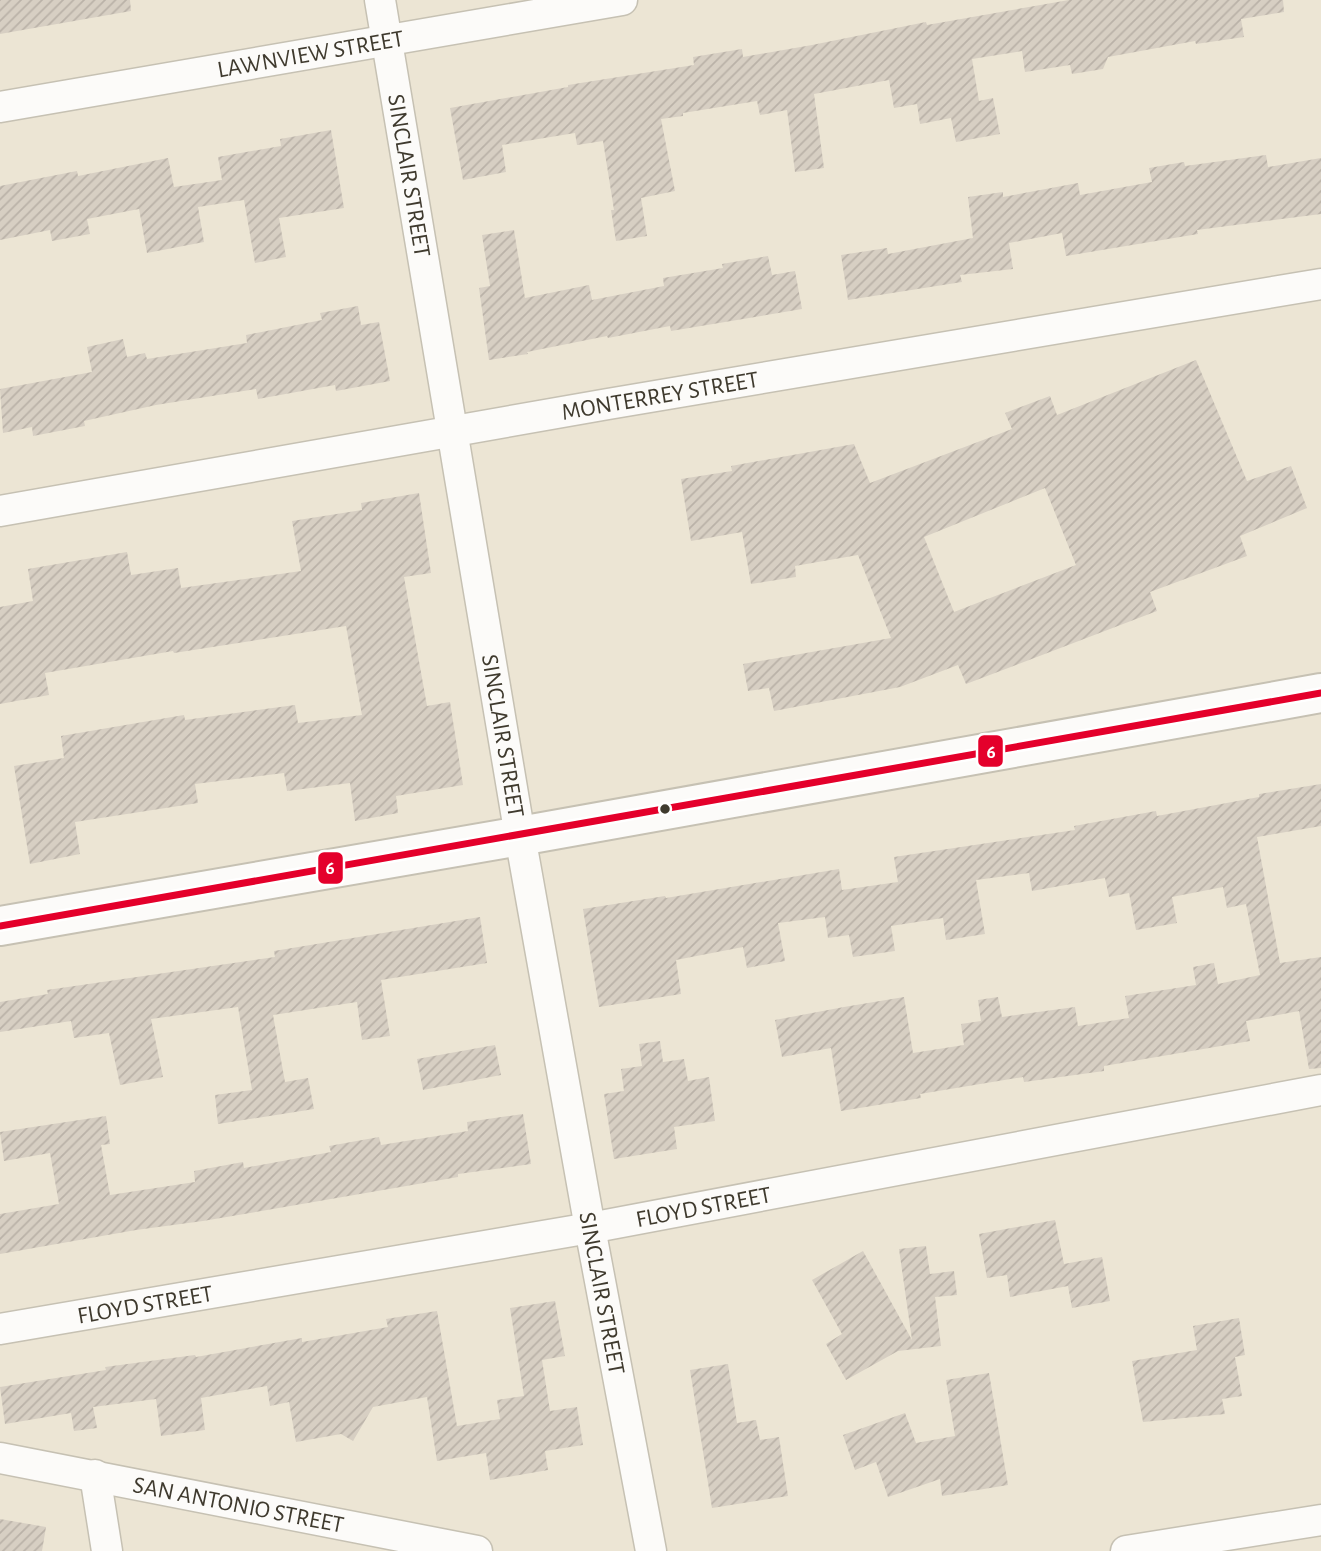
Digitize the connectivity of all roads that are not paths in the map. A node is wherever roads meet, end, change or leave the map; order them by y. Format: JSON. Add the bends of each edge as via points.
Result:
{"nodes":[{"id":1,"x":380,"y":0,"type":"edge"},
{"id":2,"x":622,"y":0,"type":"edge"},
{"id":3,"x":387,"y":41,"type":"junction"},
{"id":4,"x":0,"y":107,"type":"edge"},
{"id":5,"x":1321,"y":284,"type":"edge"},
{"id":6,"x":451,"y":431,"type":"junction"},
{"id":7,"x":0,"y":511,"type":"edge"},
{"id":8,"x":1321,"y":693,"type":"edge"},
{"id":9,"x":520,"y":836,"type":"junction"},
{"id":10,"x":0,"y":926,"type":"edge"},
{"id":11,"x":1321,"y":1090,"type":"edge"},
{"id":12,"x":590,"y":1228,"type":"junction"},
{"id":13,"x":0,"y":1329,"type":"edge"},
{"id":14,"x":0,"y":1458,"type":"edge"},
{"id":15,"x":95,"y":1475,"type":"junction"},
{"id":16,"x":1321,"y":1520,"type":"edge"},
{"id":17,"x":107,"y":1551,"type":"edge"},
{"id":18,"x":477,"y":1551,"type":"edge"},
{"id":19,"x":651,"y":1551,"type":"edge"},
{"id":20,"x":1126,"y":1551,"type":"edge"}],
"edges":[{"from":1,"to":3,"type":"street","name":"SINCLAIR STREET"},
{"from":2,"to":3,"type":"street","name":"LAWNVIEW STREET"},
{"from":3,"to":4,"type":"street","name":"LAWNVIEW STREET"},
{"from":3,"to":6,"type":"street","name":"SINCLAIR STREET"},
{"from":5,"to":6,"type":"street","name":"MONTERREY STREET"},
{"from":6,"to":7,"type":"street","name":"MONTERREY STREET"},
{"from":6,"to":9,"type":"street","name":"SINCLAIR STREET"},
{"from":8,"to":9,"type":"main road"},
{"from":9,"to":10,"type":"main road"},
{"from":9,"to":12,"type":"street","name":"SINCLAIR STREET"},
{"from":11,"to":12,"type":"street","name":"FLOYD STREET"},
{"from":12,"to":13,"type":"street","name":"FLOYD STREET"},
{"from":12,"to":19,"type":"street","name":"SINCLAIR STREET"},
{"from":14,"to":15,"type":"street","name":"SAN ANTONIO STREET"},
{"from":15,"to":17,"type":"street"},
{"from":15,"to":18,"type":"street","name":"SAN ANTONIO STREET"},
{"from":16,"to":20,"type":"street"}]}
